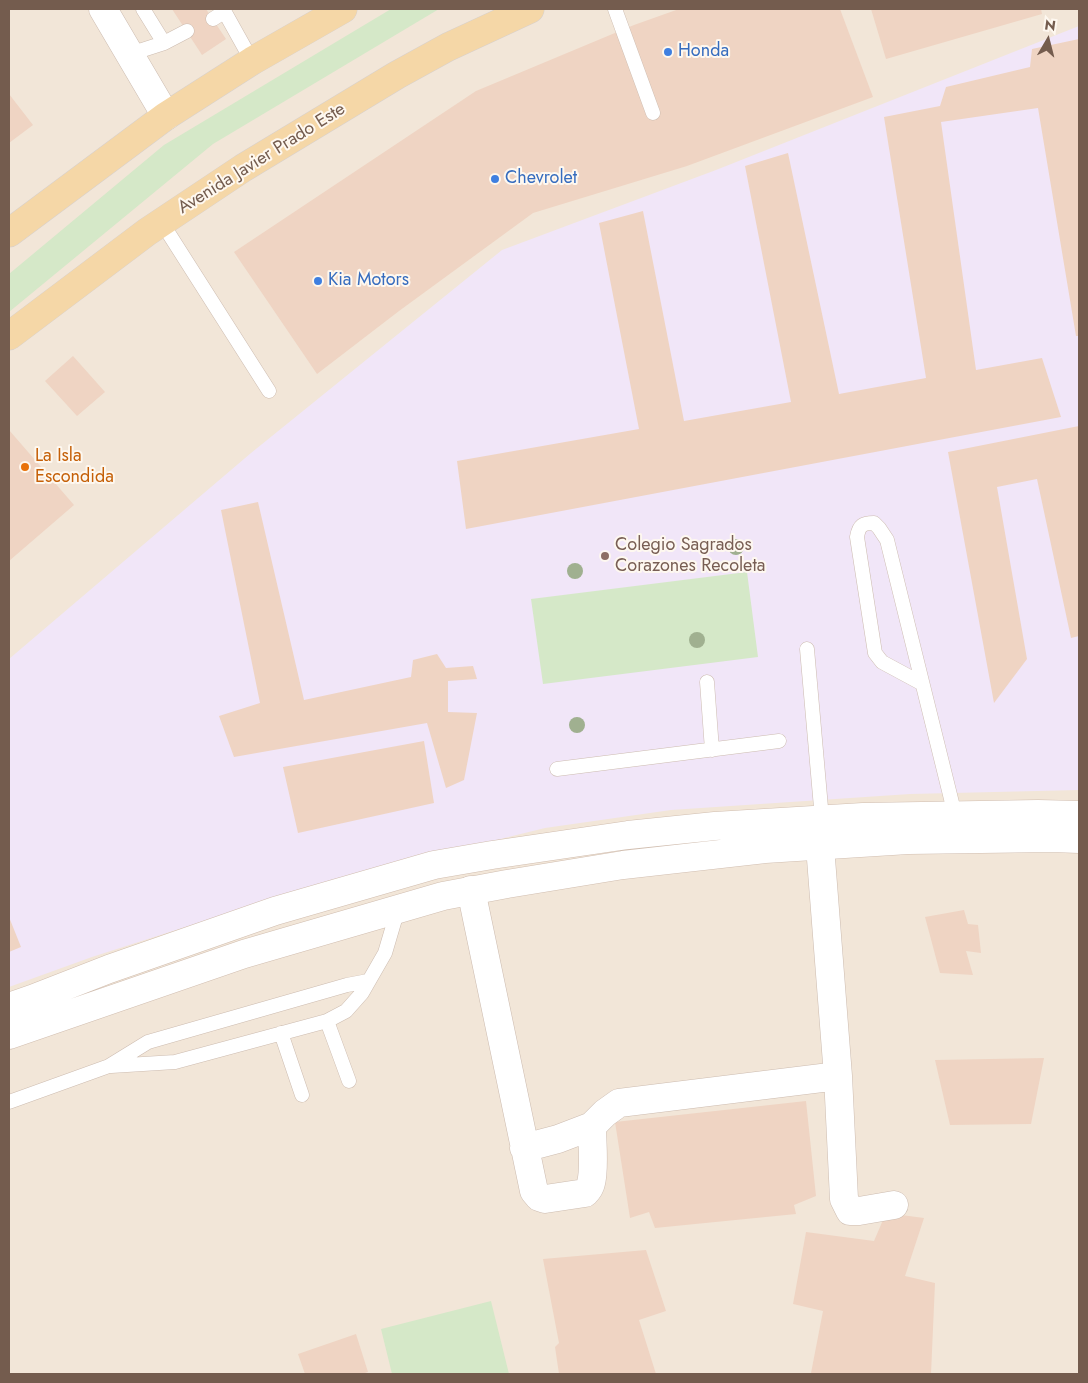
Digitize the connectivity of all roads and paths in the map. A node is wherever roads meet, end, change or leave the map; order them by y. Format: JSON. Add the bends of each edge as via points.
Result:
{"nodes":[{"id":1,"x":103,"y":9,"type":"edge"},
{"id":2,"x":143,"y":9,"type":"edge"},
{"id":3,"x":343,"y":9,"type":"edge"},
{"id":4,"x":530,"y":9,"type":"edge"},
{"id":5,"x":615,"y":9,"type":"edge"},
{"id":6,"x":220,"y":13,"type":"edge"},
{"id":7,"x":187,"y":32,"type":"dead end"},
{"id":8,"x":164,"y":43,"type":"junction"},
{"id":9,"x":130,"y":54,"type":"junction"},
{"id":10,"x":252,"y":61,"type":"junction"},
{"id":11,"x":653,"y":113,"type":"dead end"},
{"id":12,"x":166,"y":116,"type":"junction"},
{"id":13,"x":162,"y":223,"type":"junction"},
{"id":14,"x":9,"y":233,"type":"edge"},
{"id":15,"x":9,"y":336,"type":"edge"},
{"id":16,"x":269,"y":391,"type":"dead end"},
{"id":17,"x":807,"y":649,"type":"dead end"},
{"id":18,"x":707,"y":682,"type":"dead end"},
{"id":19,"x":921,"y":683,"type":"junction"},
{"id":20,"x":780,"y":741,"type":"dead end"},
{"id":21,"x":712,"y":750,"type":"junction"},
{"id":22,"x":557,"y":769,"type":"dead end"},
{"id":23,"x":1079,"y":814,"type":"edge"},
{"id":24,"x":955,"y":815,"type":"junction"},
{"id":25,"x":821,"y":832,"type":"junction"},
{"id":26,"x":1079,"y":839,"type":"edge"},
{"id":27,"x":471,"y":890,"type":"junction"},
{"id":28,"x":398,"y":909,"type":"junction"},
{"id":29,"x":368,"y":981,"type":"junction"},
{"id":30,"x":9,"y":1007,"type":"edge"},
{"id":31,"x":327,"y":1021,"type":"junction"},
{"id":32,"x":281,"y":1033,"type":"junction"},
{"id":33,"x":9,"y":1035,"type":"edge"},
{"id":34,"x":109,"y":1066,"type":"junction"},
{"id":35,"x":838,"y":1076,"type":"junction"},
{"id":36,"x":349,"y":1081,"type":"dead end"},
{"id":37,"x":302,"y":1095,"type":"dead end"},
{"id":38,"x":9,"y":1102,"type":"edge"},
{"id":39,"x":592,"y":1126,"type":"junction"},
{"id":40,"x":524,"y":1148,"type":"junction"},
{"id":41,"x":894,"y":1205,"type":"dead end"}],
"edges":[{"from":1,"to":9,"type":"main road"},
{"from":2,"to":8,"type":"lane"},
{"from":3,"to":10,"type":"main road"},
{"from":4,"to":13,"type":"main road","name":"Avenida Javier Prado Este","via":[[397,75],[243,168]]},
{"from":5,"to":11,"type":"lane"},
{"from":6,"to":10,"type":"lane"},
{"from":7,"to":8,"type":"lane"},
{"from":8,"to":9,"type":"lane"},
{"from":9,"to":12,"type":"main road"},
{"from":10,"to":12,"type":"main road"},
{"from":12,"to":14,"type":"main road"},
{"from":13,"to":15,"type":"main road","name":"Avenida Javier Prado Este"},
{"from":13,"to":16,"type":"lane"},
{"from":17,"to":25,"type":"lane"},
{"from":18,"to":21,"type":"lane"},
{"from":19,"to":19,"type":"lane","via":[[886,540],[874,523],[862,525],[856,537],[875,653],[882,662]]},
{"from":19,"to":24,"type":"lane"},
{"from":20,"to":21,"type":"lane"},
{"from":21,"to":22,"type":"lane"},
{"from":23,"to":24,"type":"main road"},
{"from":24,"to":25,"type":"main road"},
{"from":25,"to":26,"type":"main road","via":[[908,840]]},
{"from":25,"to":27,"type":"main road","via":[[765,849],[623,865]]},
{"from":25,"to":30,"type":"main road","via":[[716,826],[628,835],[434,865],[276,911]]},
{"from":25,"to":35,"type":"main road"},
{"from":27,"to":28,"type":"main road"},
{"from":27,"to":40,"type":"main road"},
{"from":28,"to":29,"type":"lane","via":[[385,952]]},
{"from":28,"to":33,"type":"main road","via":[[244,954]]},
{"from":29,"to":31,"type":"lane","via":[[346,1011]]},
{"from":29,"to":34,"type":"lane","via":[[148,1042]]},
{"from":31,"to":32,"type":"lane"},
{"from":31,"to":36,"type":"lane"},
{"from":32,"to":34,"type":"lane","via":[[174,1062]]},
{"from":32,"to":37,"type":"lane"},
{"from":34,"to":38,"type":"lane"},
{"from":35,"to":39,"type":"main road","via":[[619,1104]]},
{"from":35,"to":41,"type":"main road","via":[[844,1199],[850,1211]]},
{"from":39,"to":40,"type":"main road"},
{"from":39,"to":40,"type":"main road","via":[[592,1183],[585,1193],[545,1199],[538,1196]]}]}
